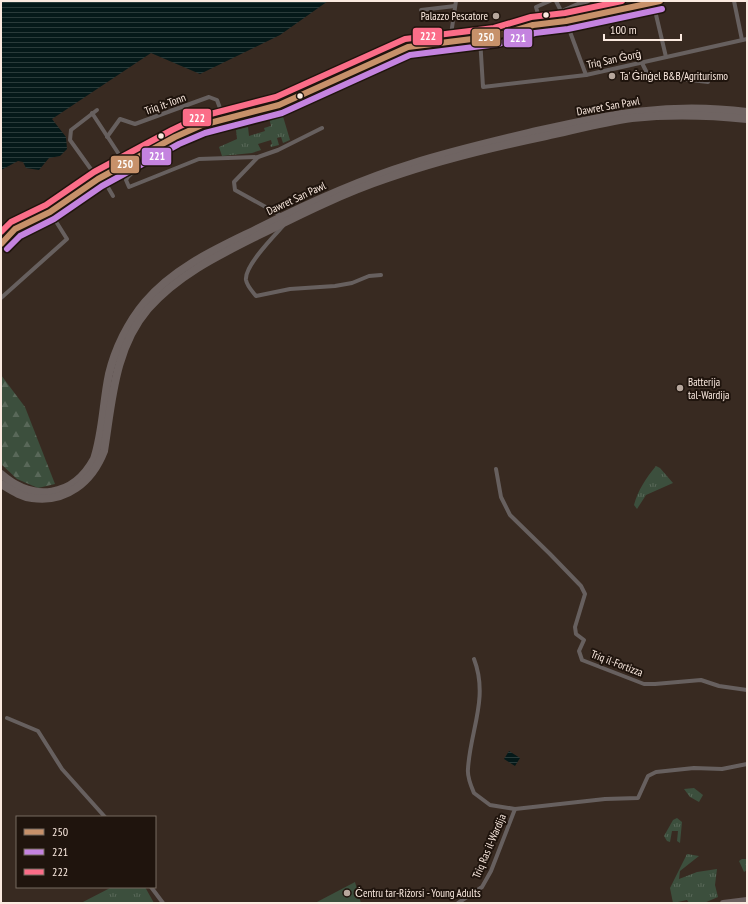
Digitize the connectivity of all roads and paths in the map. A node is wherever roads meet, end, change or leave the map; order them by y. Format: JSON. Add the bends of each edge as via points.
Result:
{"nodes":[{"id":1,"x":550,"y":1,"type":"edge"},
{"id":2,"x":556,"y":1,"type":"edge"},
{"id":3,"x":587,"y":1,"type":"edge"},
{"id":4,"x":734,"y":1,"type":"edge"},
{"id":5,"x":656,"y":2,"type":"edge"},
{"id":6,"x":456,"y":3,"type":"edge"},
{"id":7,"x":422,"y":10,"type":"dead end"},
{"id":8,"x":561,"y":12,"type":"junction"},
{"id":9,"x":538,"y":14,"type":"dead end"},
{"id":10,"x":566,"y":21,"type":"junction"},
{"id":11,"x":533,"y":25,"type":"junction"},
{"id":12,"x":480,"y":38,"type":"junction"},
{"id":13,"x":744,"y":39,"type":"edge"},
{"id":14,"x":450,"y":41,"type":"junction"},
{"id":15,"x":666,"y":57,"type":"junction"},
{"id":16,"x":642,"y":63,"type":"junction"},
{"id":17,"x":586,"y":75,"type":"junction"},
{"id":18,"x":708,"y":82,"type":"dead end"},
{"id":19,"x":97,"y":110,"type":"dead end"},
{"id":20,"x":747,"y":112,"type":"edge"},
{"id":21,"x":92,"y":113,"type":"junction"},
{"id":22,"x":224,"y":119,"type":"junction"},
{"id":23,"x":747,"y":119,"type":"edge"},
{"id":24,"x":322,"y":128,"type":"dead end"},
{"id":25,"x":107,"y":137,"type":"junction"},
{"id":26,"x":258,"y":157,"type":"junction"},
{"id":27,"x":136,"y":159,"type":"junction"},
{"id":28,"x":126,"y":165,"type":"junction"},
{"id":29,"x":100,"y":178,"type":"junction"},
{"id":30,"x":113,"y":196,"type":"dead end"},
{"id":31,"x":50,"y":212,"type":"junction"},
{"id":32,"x":284,"y":219,"type":"junction"},
{"id":33,"x":1,"y":244,"type":"edge"},
{"id":34,"x":381,"y":276,"type":"dead end"},
{"id":35,"x":1,"y":298,"type":"edge"},
{"id":36,"x":496,"y":469,"type":"dead end"},
{"id":37,"x":1,"y":474,"type":"edge"},
{"id":38,"x":1,"y":484,"type":"edge"},
{"id":39,"x":474,"y":660,"type":"dead end"},
{"id":40,"x":747,"y":690,"type":"edge"},
{"id":41,"x":7,"y":718,"type":"dead end"},
{"id":42,"x":747,"y":764,"type":"edge"},
{"id":43,"x":515,"y":809,"type":"junction"},
{"id":44,"x":104,"y":816,"type":"edge"},
{"id":45,"x":152,"y":888,"type":"edge"},
{"id":46,"x":747,"y":900,"type":"edge"},
{"id":47,"x":164,"y":903,"type":"edge"},
{"id":48,"x":458,"y":903,"type":"edge"},
{"id":49,"x":723,"y":903,"type":"edge"}],
"edges":[{"from":1,"to":9,"type":"street","via":[[536,7]]},
{"from":2,"to":8,"type":"street"},
{"from":3,"to":8,"type":"street"},
{"from":4,"to":13,"type":"street"},
{"from":5,"to":10,"type":"street"},
{"from":5,"to":15,"type":"street"},
{"from":6,"to":7,"type":"street"},
{"from":6,"to":14,"type":"street"},
{"from":8,"to":10,"type":"street"},
{"from":8,"to":11,"type":"street"},
{"from":10,"to":11,"type":"street"},
{"from":10,"to":17,"type":"street"},
{"from":11,"to":12,"type":"street"},
{"from":12,"to":14,"type":"street"},
{"from":12,"to":17,"type":"street","name":"Triq San Ġorġ","via":[[483,86]]},
{"from":13,"to":15,"type":"street","name":"Triq San Ġorġ"},
{"from":14,"to":22,"type":"street","via":[[408,47],[279,105]]},
{"from":15,"to":16,"type":"street","name":"Triq San Ġorġ"},
{"from":16,"to":17,"type":"street","name":"Triq San Ġorġ"},
{"from":16,"to":18,"type":"street","via":[[648,75]]},
{"from":19,"to":21,"type":"street"},
{"from":20,"to":32,"type":"highway","name":"Dawret San Pawl","via":[[692,108],[650,110],[608,115],[503,139],[410,164],[337,191]]},
{"from":21,"to":25,"type":"street"},
{"from":21,"to":29,"type":"street","via":[[71,130],[70,140]]},
{"from":22,"to":25,"type":"street","name":"Triq it-Tonn","via":[[217,100],[209,97],[135,124],[120,119]]},
{"from":22,"to":27,"type":"street","via":[[202,125]]},
{"from":23,"to":32,"type":"highway","name":"Dawret San Pawl","via":[[691,114],[609,122],[475,152],[387,178]]},
{"from":24,"to":26,"type":"street"},
{"from":25,"to":28,"type":"street"},
{"from":26,"to":27,"type":"street","via":[[199,160],[129,187],[126,180],[137,168]]},
{"from":26,"to":32,"type":"street","via":[[233,186],[235,190]]},
{"from":27,"to":28,"type":"street"},
{"from":28,"to":29,"type":"street"},
{"from":29,"to":30,"type":"street"},
{"from":29,"to":31,"type":"street"},
{"from":31,"to":33,"type":"street","via":[[15,229]]},
{"from":31,"to":35,"type":"street","via":[[67,239]]},
{"from":32,"to":34,"type":"street","via":[[247,274],[246,280],[256,296],[290,289],[335,286],[369,276]]},
{"from":32,"to":37,"type":"highway","name":"Dawret San Pawl","via":[[184,267],[145,302],[122,338],[109,374],[97,450],[89,469],[66,487],[48,492],[20,488]]},
{"from":32,"to":38,"type":"highway","name":"Dawret San Pawl","via":[[197,268],[171,286],[148,310],[127,342],[115,378],[104,452],[94,472],[79,488],[59,497],[31,498],[17,494]]},
{"from":36,"to":40,"type":"street","name":"Triq il-Fortizza","via":[[501,497],[510,515],[581,586],[585,594],[575,627],[576,634],[584,640],[579,651],[582,660],[644,684],[701,680],[719,686]]},
{"from":39,"to":43,"type":"street","via":[[481,695],[467,771],[474,794],[490,805]]},
{"from":41,"to":44,"type":"street","via":[[38,731],[62,769]]},
{"from":42,"to":43,"type":"street","via":[[722,769],[694,768],[656,772],[648,776],[638,798]]},
{"from":43,"to":48,"type":"street","name":"Triq Ras il-Wardija","via":[[491,871],[482,887]]},
{"from":45,"to":47,"type":"street"},
{"from":46,"to":49,"type":"street"}]}
